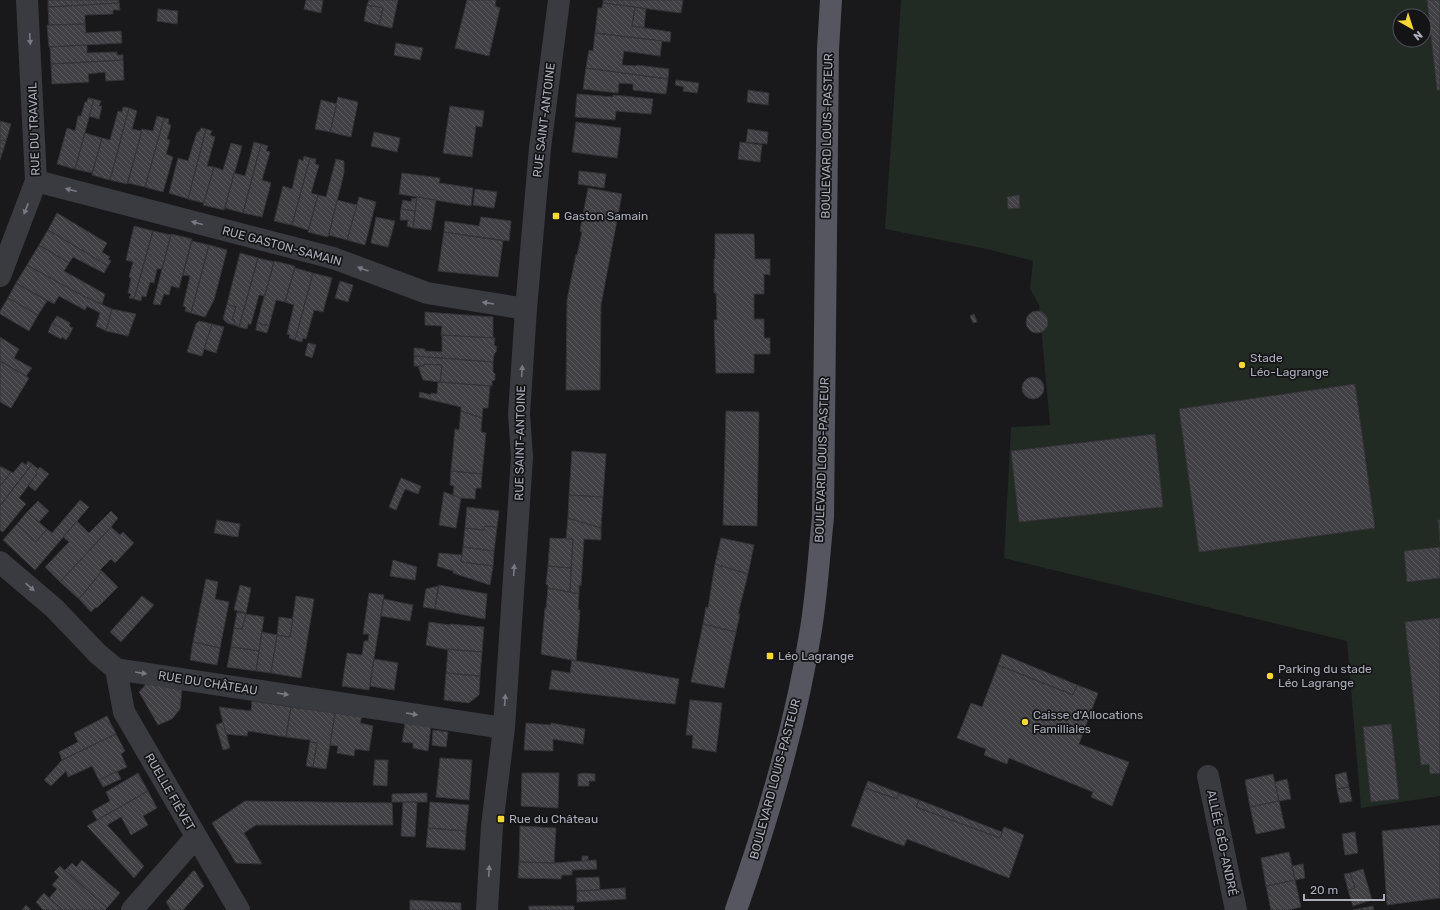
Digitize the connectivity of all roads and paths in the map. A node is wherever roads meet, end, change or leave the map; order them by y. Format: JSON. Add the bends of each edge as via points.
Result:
{"nodes":[{"id":1,"x":27,"y":0,"type":"edge"},
{"id":2,"x":559,"y":0,"type":"edge"},
{"id":3,"x":831,"y":0,"type":"edge"},
{"id":4,"x":36,"y":181,"type":"junction"},
{"id":5,"x":0,"y":276,"type":"edge"},
{"id":6,"x":526,"y":310,"type":"junction"},
{"id":7,"x":0,"y":562,"type":"edge"},
{"id":8,"x":116,"y":669,"type":"junction"},
{"id":9,"x":504,"y":728,"type":"junction"},
{"id":10,"x":1208,"y":776,"type":"dead end"},
{"id":11,"x":196,"y":837,"type":"junction"},
{"id":12,"x":132,"y":910,"type":"edge"},
{"id":13,"x":239,"y":910,"type":"edge"},
{"id":14,"x":487,"y":910,"type":"edge"},
{"id":15,"x":736,"y":910,"type":"edge"},
{"id":16,"x":1236,"y":910,"type":"edge"}],
"edges":[{"from":1,"to":4,"type":"street","name":"RUE DU TRAVAIL","one_way":true},
{"from":2,"to":6,"type":"street","name":"RUE SAINT-ANTOINE","via":[[540,148]]},
{"from":3,"to":15,"type":"main road","name":"BOULEVARD LOUIS-PASTEUR","via":[[828,64],[823,517],[816,588],[811,628],[788,738],[768,815]]},
{"from":4,"to":5,"type":"street","name":"RUE DU TRAVAIL","one_way":true},
{"from":6,"to":4,"type":"street","name":"RUE GASTON-SAMAIN","one_way":true,"via":[[427,293],[333,258]]},
{"from":9,"to":6,"type":"street","name":"RUE SAINT-ANTOINE","one_way":true,"via":[[522,457],[519,414]]},
{"from":7,"to":8,"type":"street","one_way":true,"via":[[54,608]]},
{"from":8,"to":9,"type":"street","name":"RUE DU CHÂTEAU","one_way":true},
{"from":8,"to":11,"type":"street","name":"RUELLE FIÉVET","via":[[124,712]]},
{"from":14,"to":9,"type":"street","name":"RUE SAINT-ANTOINE","one_way":true,"via":[[492,826]]},
{"from":10,"to":16,"type":"street","name":"ALLÉE GÉO-ANDRÉ"},
{"from":11,"to":12,"type":"street"},
{"from":11,"to":13,"type":"street","name":"RUELLE FIÉVET"}]}
